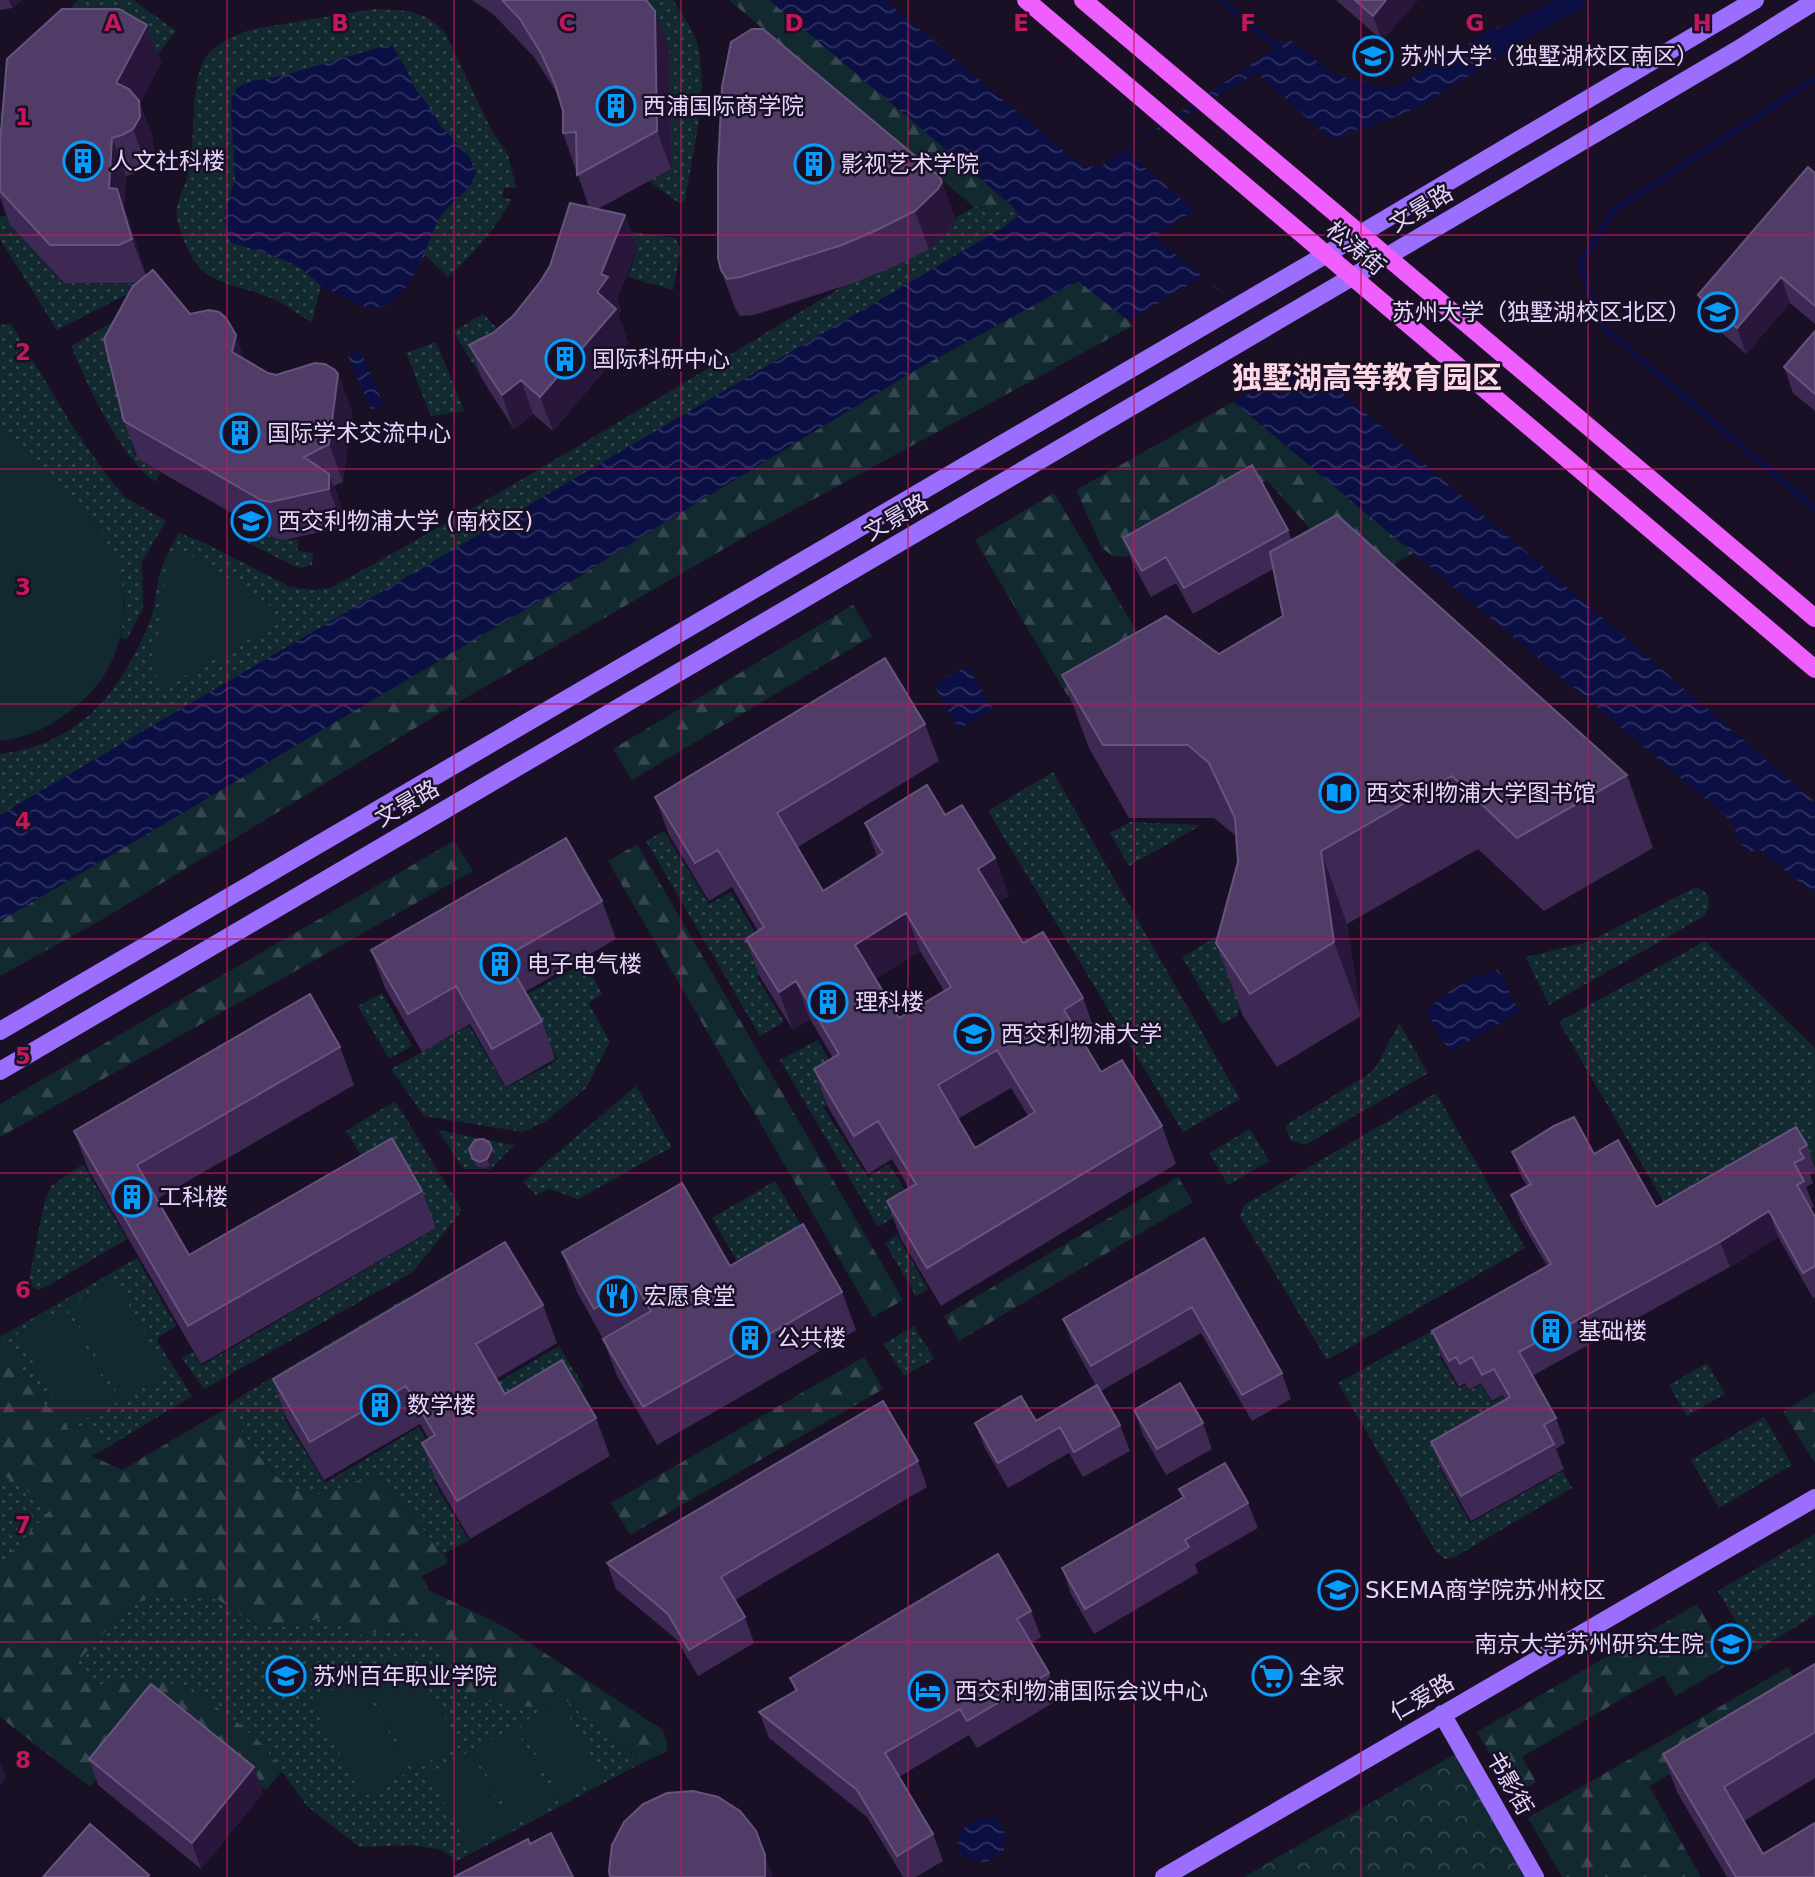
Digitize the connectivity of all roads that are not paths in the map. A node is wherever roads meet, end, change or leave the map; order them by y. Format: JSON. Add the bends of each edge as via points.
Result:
{"nodes":[{"id":1,"x":1026,"y":0,"type":"edge"},
{"id":2,"x":1083,"y":0,"type":"edge"},
{"id":3,"x":1755,"y":0,"type":"edge"},
{"id":4,"x":1815,"y":1,"type":"edge"},
{"id":5,"x":1360,"y":234,"type":"junction"},
{"id":6,"x":1325,"y":255,"type":"junction"},
{"id":7,"x":1386,"y":257,"type":"junction"},
{"id":8,"x":1352,"y":277,"type":"junction"},
{"id":9,"x":1815,"y":618,"type":"edge"},
{"id":10,"x":1815,"y":669,"type":"edge"},
{"id":11,"x":0,"y":1031,"type":"edge"},
{"id":12,"x":0,"y":1071,"type":"edge"},
{"id":13,"x":1815,"y":1498,"type":"edge"},
{"id":14,"x":1442,"y":1714,"type":"junction"},
{"id":15,"x":1164,"y":1877,"type":"edge"},
{"id":16,"x":1535,"y":1877,"type":"edge"}],
"edges":[{"from":1,"to":6,"type":"main road","name":"松涛街"},
{"from":2,"to":5,"type":"main road","name":"松涛街"},
{"from":3,"to":5,"type":"main road","name":"文景路"},
{"from":4,"to":7,"type":"main road","name":"文景路"},
{"from":5,"to":6,"type":"main road","name":"文景路"},
{"from":5,"to":7,"type":"main road","name":"松涛街"},
{"from":6,"to":8,"type":"main road","name":"松涛街"},
{"from":6,"to":11,"type":"main road","name":"文景路"},
{"from":7,"to":8,"type":"main road","name":"文景路"},
{"from":7,"to":9,"type":"main road","name":"松涛街"},
{"from":8,"to":10,"type":"main road","name":"松涛街"},
{"from":8,"to":12,"type":"main road","name":"文景路"},
{"from":13,"to":14,"type":"main road","name":"仁爱路"},
{"from":14,"to":15,"type":"main road","name":"仁爱路"},
{"from":14,"to":16,"type":"main road","name":"书影街"}]}
